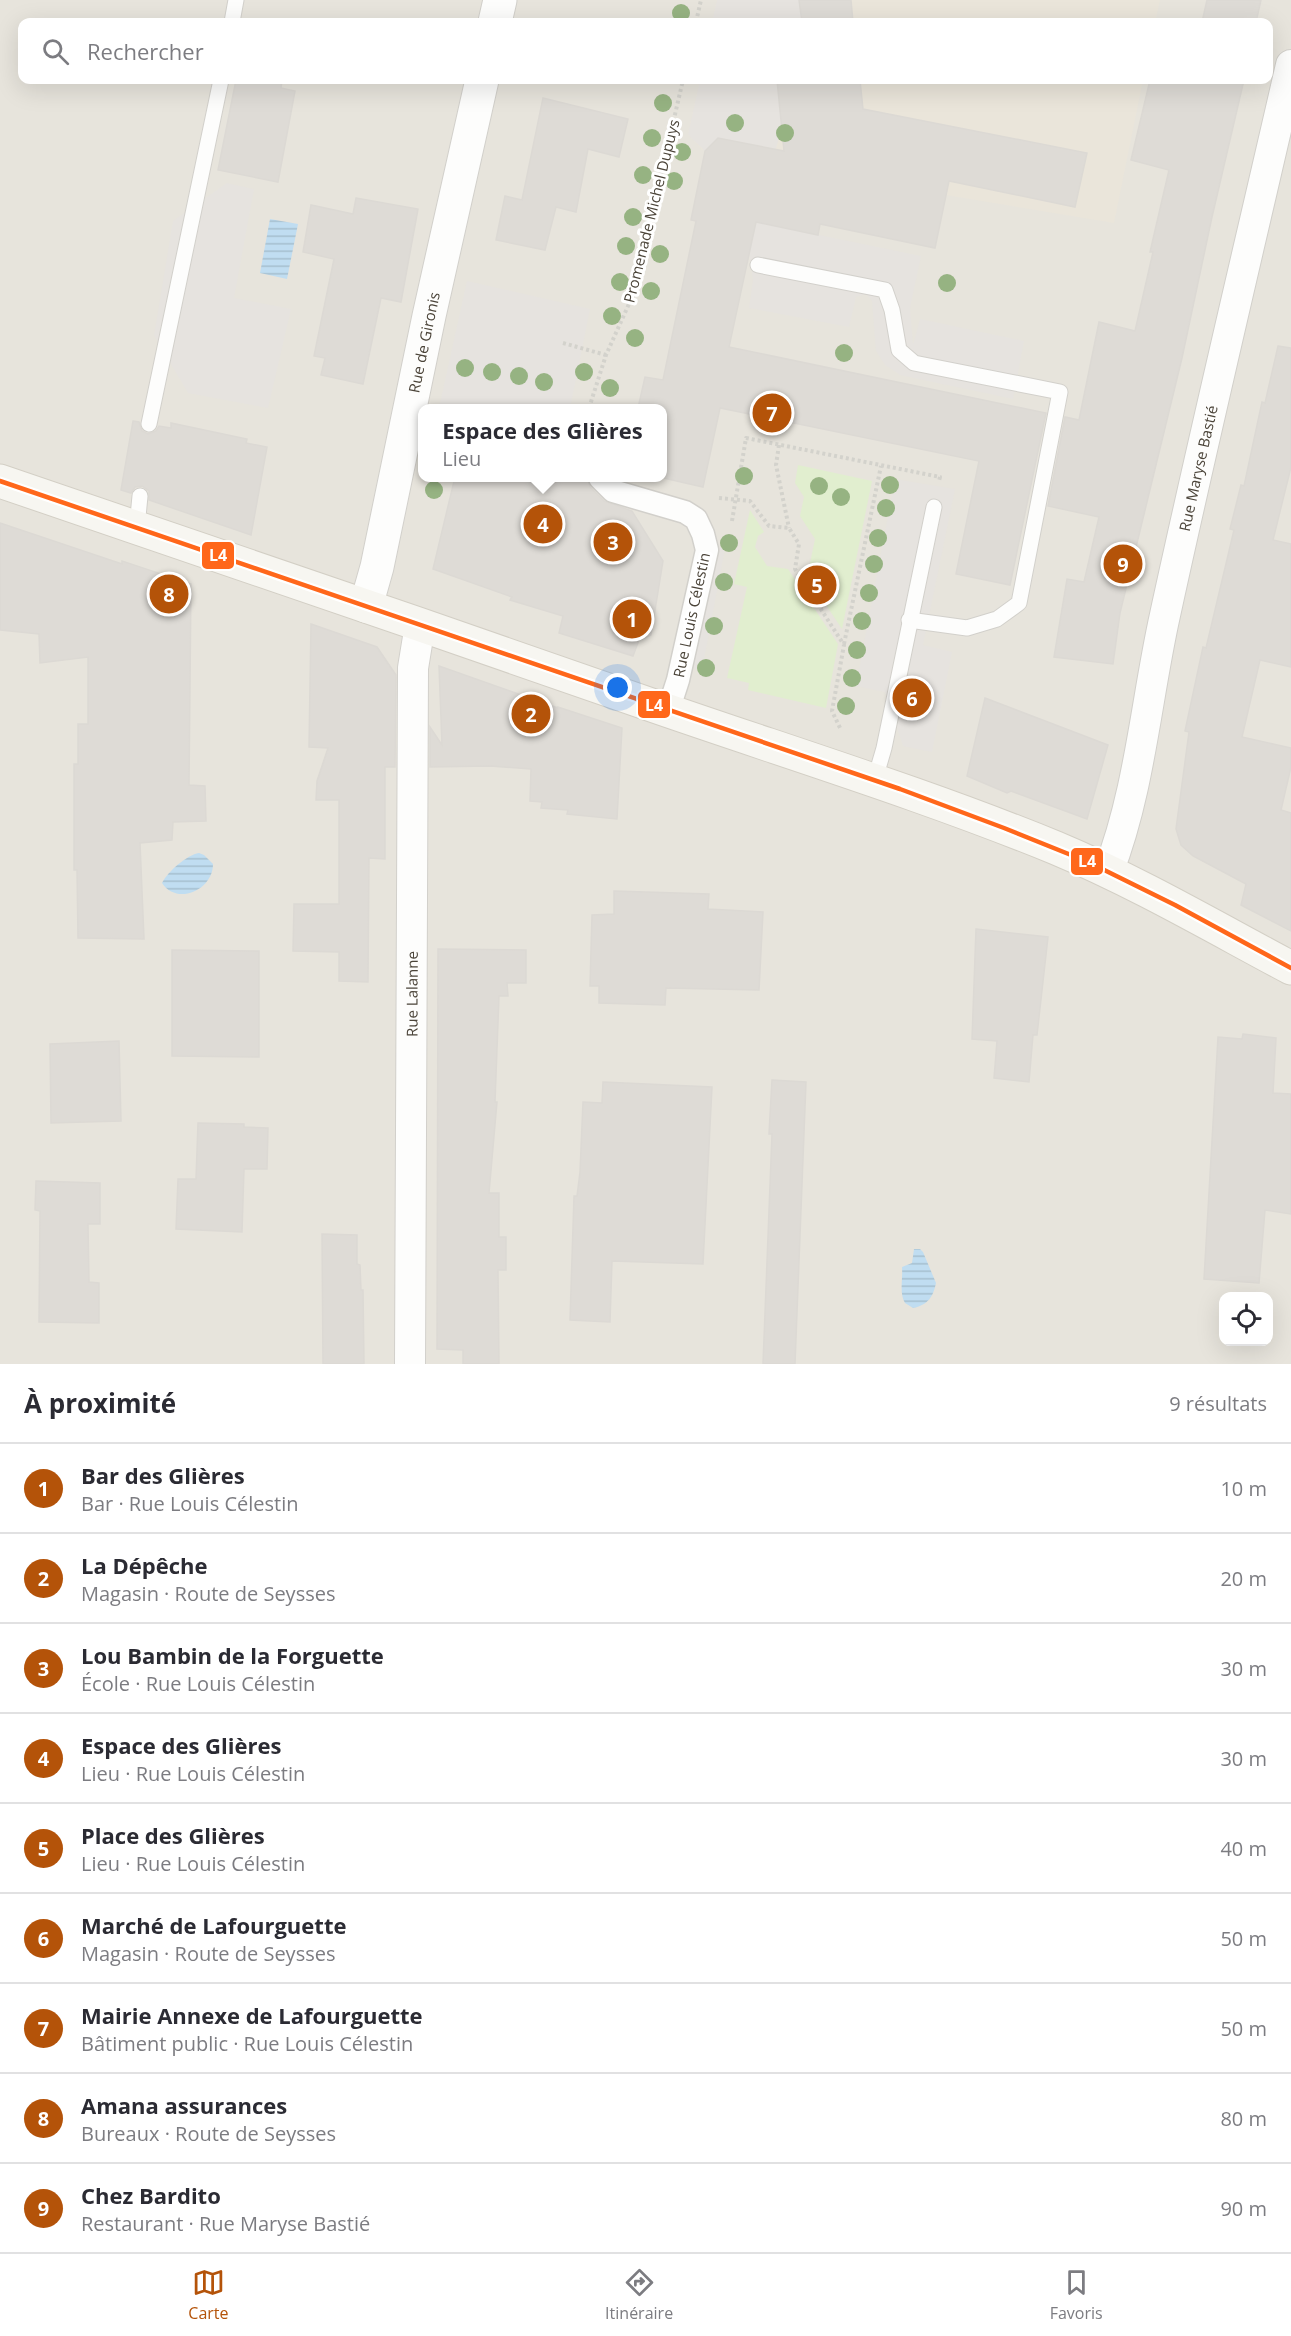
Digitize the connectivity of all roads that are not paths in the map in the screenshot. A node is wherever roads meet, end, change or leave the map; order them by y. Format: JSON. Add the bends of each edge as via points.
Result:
{"nodes":[{"id":1,"x":236,"y":0,"type":"edge"},
{"id":2,"x":500,"y":0,"type":"edge"},
{"id":3,"x":233,"y":18,"type":"edge"},
{"id":4,"x":496,"y":18,"type":"edge"},
{"id":5,"x":1291,"y":65,"type":"edge"},
{"id":6,"x":220,"y":84,"type":"edge"},
{"id":7,"x":481,"y":84,"type":"edge"},
{"id":8,"x":758,"y":265,"type":"dead end"},
{"id":9,"x":150,"y":424,"type":"dead end"},
{"id":10,"x":0,"y":481,"type":"edge"},
{"id":11,"x":605,"y":482,"type":"edge"},
{"id":12,"x":934,"y":507,"type":"road end"},
{"id":13,"x":366,"y":606,"type":"junction"},
{"id":14,"x":909,"y":620,"type":"junction"},
{"id":15,"x":420,"y":624,"type":"junction"},
{"id":16,"x":668,"y":711,"type":"junction"},
{"id":17,"x":875,"y":779,"type":"junction"},
{"id":18,"x":1108,"y":872,"type":"junction"},
{"id":19,"x":1291,"y":968,"type":"edge"},
{"id":20,"x":410,"y":1364,"type":"edge"}],
"edges":[{"from":1,"to":3,"type":"lane"},
{"from":2,"to":4,"type":"street"},
{"from":5,"to":18,"type":"street","name":"Rue Maryse Bastié","via":[[1165,617],[1132,796]]},
{"from":6,"to":9,"type":"lane"},
{"from":7,"to":13,"type":"street","name":"Rue de Gironis"},
{"from":8,"to":14,"type":"lane","via":[[885,290],[899,350],[914,363],[1059,392],[1019,603],[997,619],[967,628]]},
{"from":10,"to":13,"type":"main road","via":[[138,512]]},
{"from":11,"to":16,"type":"street","name":"Rue Louis Célestin","via":[[613,491],[685,512],[696,519],[703,534],[707,550]]},
{"from":12,"to":14,"type":"lane"},
{"from":13,"to":15,"type":"main road"},
{"from":14,"to":17,"type":"lane"},
{"from":15,"to":16,"type":"main road"},
{"from":15,"to":20,"type":"street","name":"Rue Lalanne","via":[[413,668]]},
{"from":16,"to":17,"type":"main road"},
{"from":17,"to":18,"type":"main road","via":[[1056,848]]},
{"from":18,"to":19,"type":"main road"}]}
